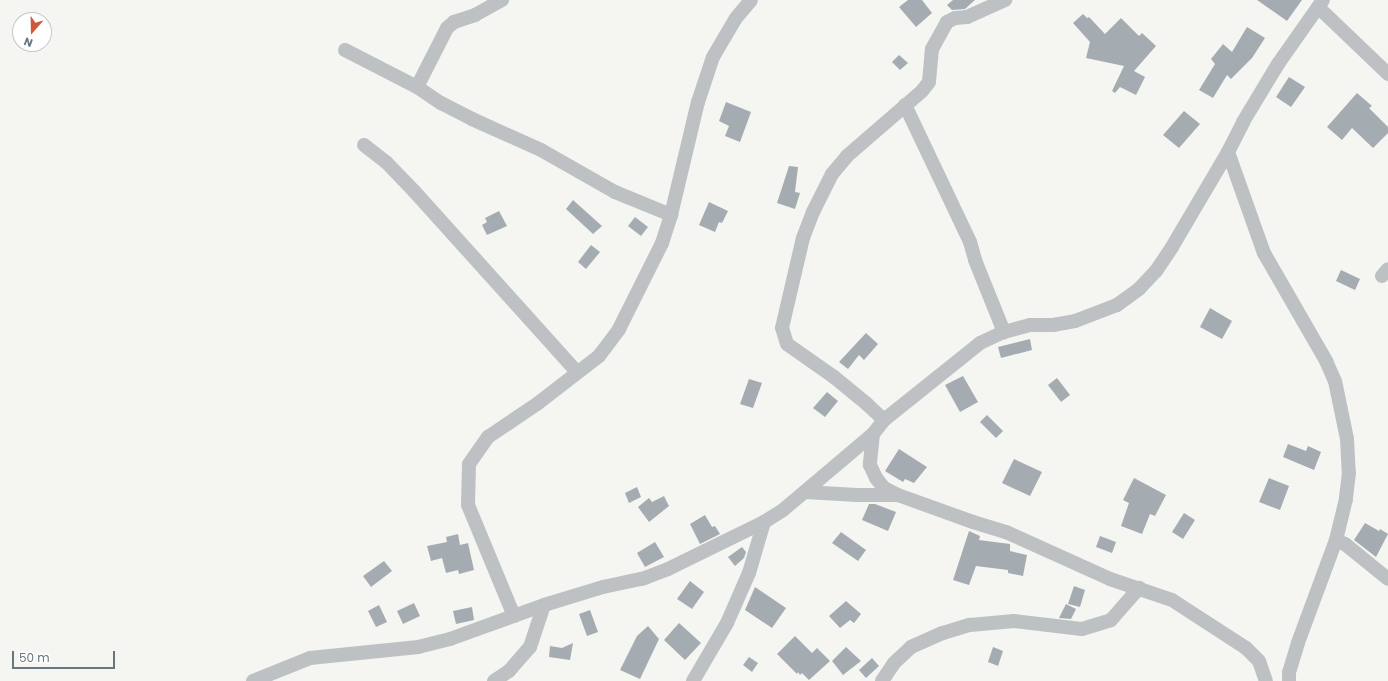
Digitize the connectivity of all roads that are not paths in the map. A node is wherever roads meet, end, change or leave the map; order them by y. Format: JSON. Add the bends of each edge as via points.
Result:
{"nodes":[{"id":1,"x":502,"y":0,"type":"edge"},
{"id":2,"x":751,"y":0,"type":"edge"},
{"id":3,"x":1005,"y":0,"type":"edge"},
{"id":4,"x":1321,"y":3,"type":"edge"},
{"id":5,"x":345,"y":50,"type":"dead end"},
{"id":6,"x":1387,"y":70,"type":"edge"},
{"id":7,"x":417,"y":87,"type":"junction"},
{"id":8,"x":905,"y":105,"type":"junction"},
{"id":9,"x":364,"y":145,"type":"dead end"},
{"id":10,"x":1228,"y":152,"type":"junction"},
{"id":11,"x":671,"y":215,"type":"junction"},
{"id":12,"x":1004,"y":332,"type":"junction"},
{"id":13,"x":577,"y":372,"type":"junction"},
{"id":14,"x":884,"y":420,"type":"junction"},
{"id":15,"x":873,"y":434,"type":"junction"},
{"id":16,"x":806,"y":492,"type":"junction"},
{"id":17,"x":898,"y":495,"type":"junction"},
{"id":18,"x":764,"y":522,"type":"junction"},
{"id":19,"x":1336,"y":540,"type":"junction"},
{"id":20,"x":1388,"y":578,"type":"edge"},
{"id":21,"x":1139,"y":588,"type":"junction"},
{"id":22,"x":544,"y":605,"type":"junction"},
{"id":23,"x":514,"y":616,"type":"junction"},
{"id":24,"x":254,"y":681,"type":"edge"},
{"id":25,"x":494,"y":681,"type":"edge"},
{"id":26,"x":693,"y":681,"type":"edge"},
{"id":27,"x":882,"y":681,"type":"edge"},
{"id":28,"x":1266,"y":681,"type":"edge"},
{"id":29,"x":1284,"y":681,"type":"edge"}],
"edges":[{"from":1,"to":7,"type":"street","via":[[475,15],[454,22],[447,28]]},
{"from":2,"to":11,"type":"street","via":[[736,18],[713,57],[698,102]]},
{"from":3,"to":8,"type":"street","via":[[967,17],[947,22],[932,49],[929,82]]},
{"from":4,"to":6,"type":"street"},
{"from":4,"to":10,"type":"street","via":[[1278,64]]},
{"from":5,"to":7,"type":"street"},
{"from":7,"to":11,"type":"street","via":[[441,103],[541,150],[615,192]]},
{"from":8,"to":12,"type":"street","via":[[970,242]]},
{"from":8,"to":14,"type":"street","via":[[847,156],[821,193],[803,238],[782,328],[787,344],[834,377]]},
{"from":9,"to":13,"type":"street","via":[[387,163],[414,191]]},
{"from":10,"to":12,"type":"street","via":[[1172,247],[1156,271],[1139,289],[1117,305],[1075,321],[1053,325],[1030,325]]},
{"from":10,"to":19,"type":"street","via":[[1264,253],[1326,360],[1335,381],[1347,439],[1349,473]]},
{"from":11,"to":13,"type":"street","via":[[662,242],[619,329],[599,356]]},
{"from":12,"to":14,"type":"street","via":[[980,343]]},
{"from":13,"to":23,"type":"street","via":[[537,404],[488,437],[469,464],[468,505]]},
{"from":14,"to":15,"type":"street"},
{"from":15,"to":16,"type":"street"},
{"from":15,"to":17,"type":"street","via":[[870,465],[884,488]]},
{"from":16,"to":17,"type":"street"},
{"from":16,"to":18,"type":"street"},
{"from":17,"to":21,"type":"street","via":[[1006,532],[1078,566]]},
{"from":18,"to":22,"type":"street","via":[[661,572]]},
{"from":18,"to":26,"type":"street","via":[[749,573],[727,623]]},
{"from":19,"to":20,"type":"street","via":[[1345,544]]},
{"from":19,"to":29,"type":"street"},
{"from":21,"to":27,"type":"street","via":[[1111,620],[1082,629],[1014,621],[970,625],[943,633],[911,647],[894,663]]},
{"from":21,"to":28,"type":"street","via":[[1172,600],[1246,648],[1259,662]]},
{"from":22,"to":23,"type":"street"},
{"from":22,"to":25,"type":"street","via":[[530,647],[509,671]]},
{"from":23,"to":24,"type":"street","via":[[450,639],[418,647],[310,658]]}]}
